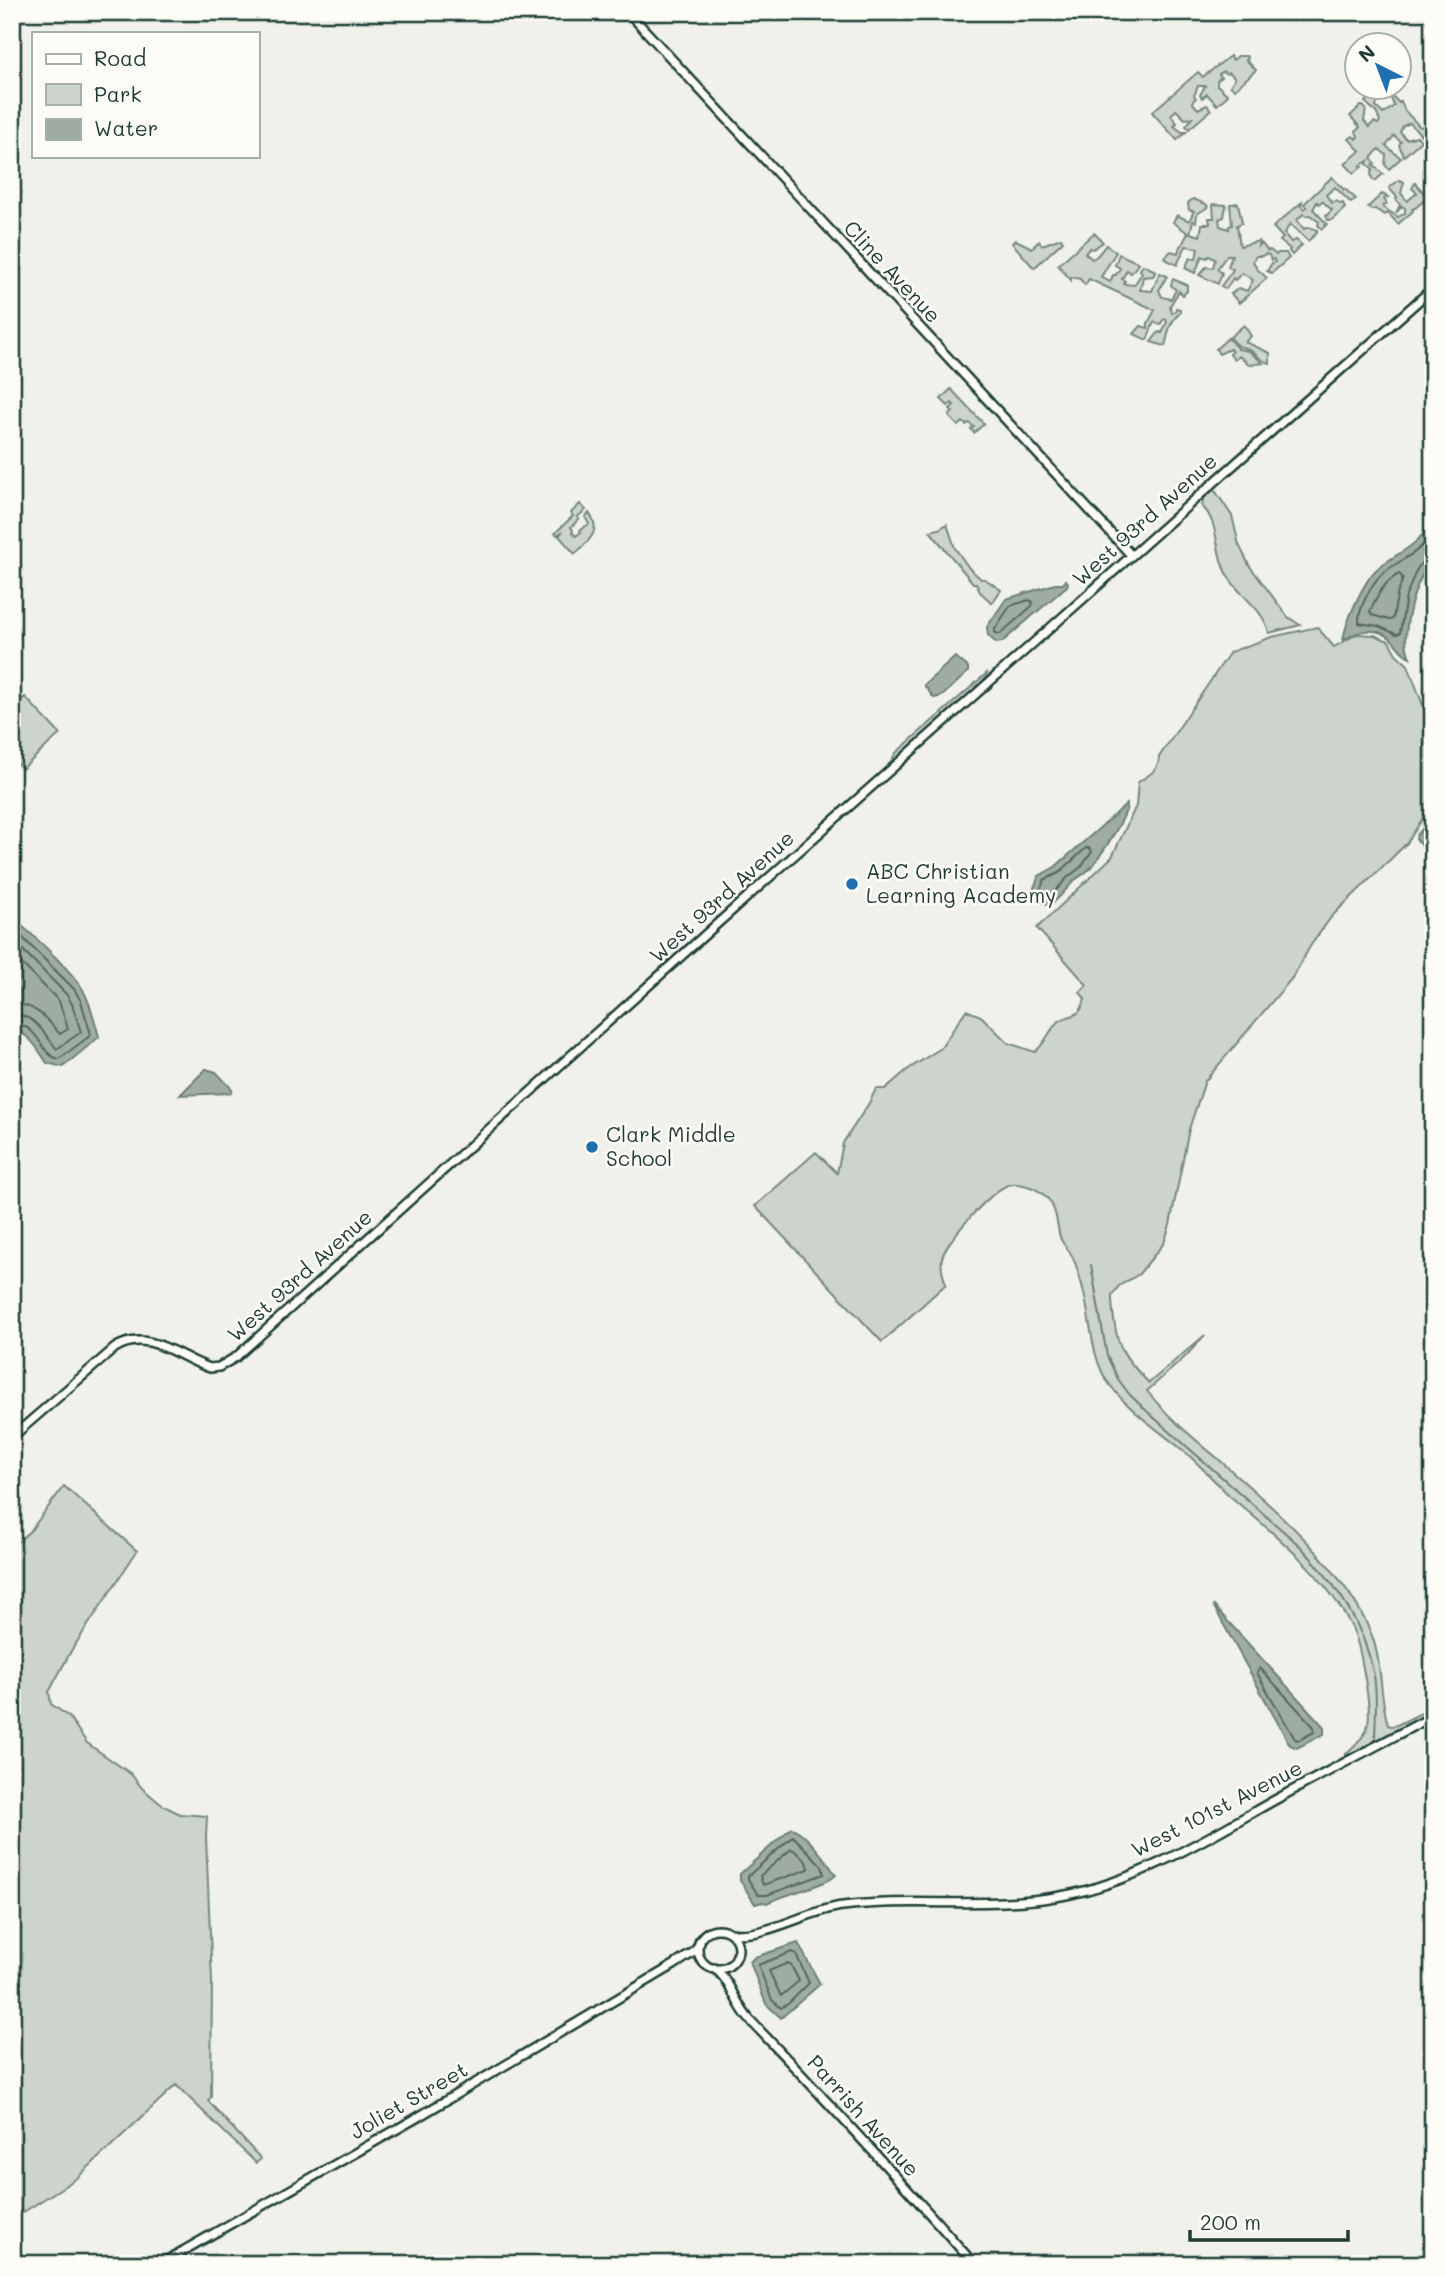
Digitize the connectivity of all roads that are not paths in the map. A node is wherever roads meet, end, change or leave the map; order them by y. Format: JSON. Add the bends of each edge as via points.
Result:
{"nodes":[{"id":1,"x":628,"y":12,"type":"edge"},
{"id":2,"x":1433,"y":288,"type":"edge"},
{"id":3,"x":1131,"y":555,"type":"junction"},
{"id":4,"x":12,"y":1437,"type":"edge"},
{"id":5,"x":1433,"y":1716,"type":"edge"},
{"id":6,"x":759,"y":1931,"type":"junction"},
{"id":7,"x":730,"y":1933,"type":"junction"},
{"id":8,"x":699,"y":1944,"type":"junction"},
{"id":9,"x":738,"y":1953,"type":"junction"},
{"id":10,"x":734,"y":1961,"type":"junction"},
{"id":11,"x":705,"y":1964,"type":"junction"},
{"id":12,"x":674,"y":1965,"type":"junction"},
{"id":13,"x":714,"y":1968,"type":"junction"},
{"id":14,"x":730,"y":1989,"type":"junction"},
{"id":15,"x":160,"y":2264,"type":"edge"},
{"id":16,"x":974,"y":2264,"type":"edge"}],
"edges":[{"from":1,"to":3,"type":"street","name":"Cline Avenue"},
{"from":2,"to":3,"type":"street","name":"West 93rd Avenue"},
{"from":3,"to":4,"type":"street","name":"West 93rd Avenue","via":[[236,1357],[210,1368],[147,1341],[130,1340],[114,1348]]},
{"from":5,"to":6,"type":"street","name":"West 101st Avenue","via":[[1199,1843],[1087,1890],[1039,1899],[839,1906]]},
{"from":6,"to":7,"type":"street","name":"West 101st Avenue"},
{"from":6,"to":9,"type":"street","name":"West 101st Avenue","via":[[744,1940]]},
{"from":7,"to":8,"type":"street","via":[[713,1930]]},
{"from":7,"to":9,"type":"street"},
{"from":8,"to":11,"type":"street"},
{"from":8,"to":12,"type":"street","name":"Joliet Street"},
{"from":9,"to":10,"type":"street"},
{"from":10,"to":13,"type":"street"},
{"from":10,"to":14,"type":"street"},
{"from":11,"to":12,"type":"street","name":"Joliet Street","via":[[694,1960]]},
{"from":11,"to":13,"type":"street","name":"Parrish Avenue"},
{"from":12,"to":15,"type":"street","name":"Joliet Street"},
{"from":13,"to":14,"type":"street","name":"Parrish Avenue"},
{"from":14,"to":16,"type":"street","name":"Parrish Avenue","via":[[743,2013]]}]}
